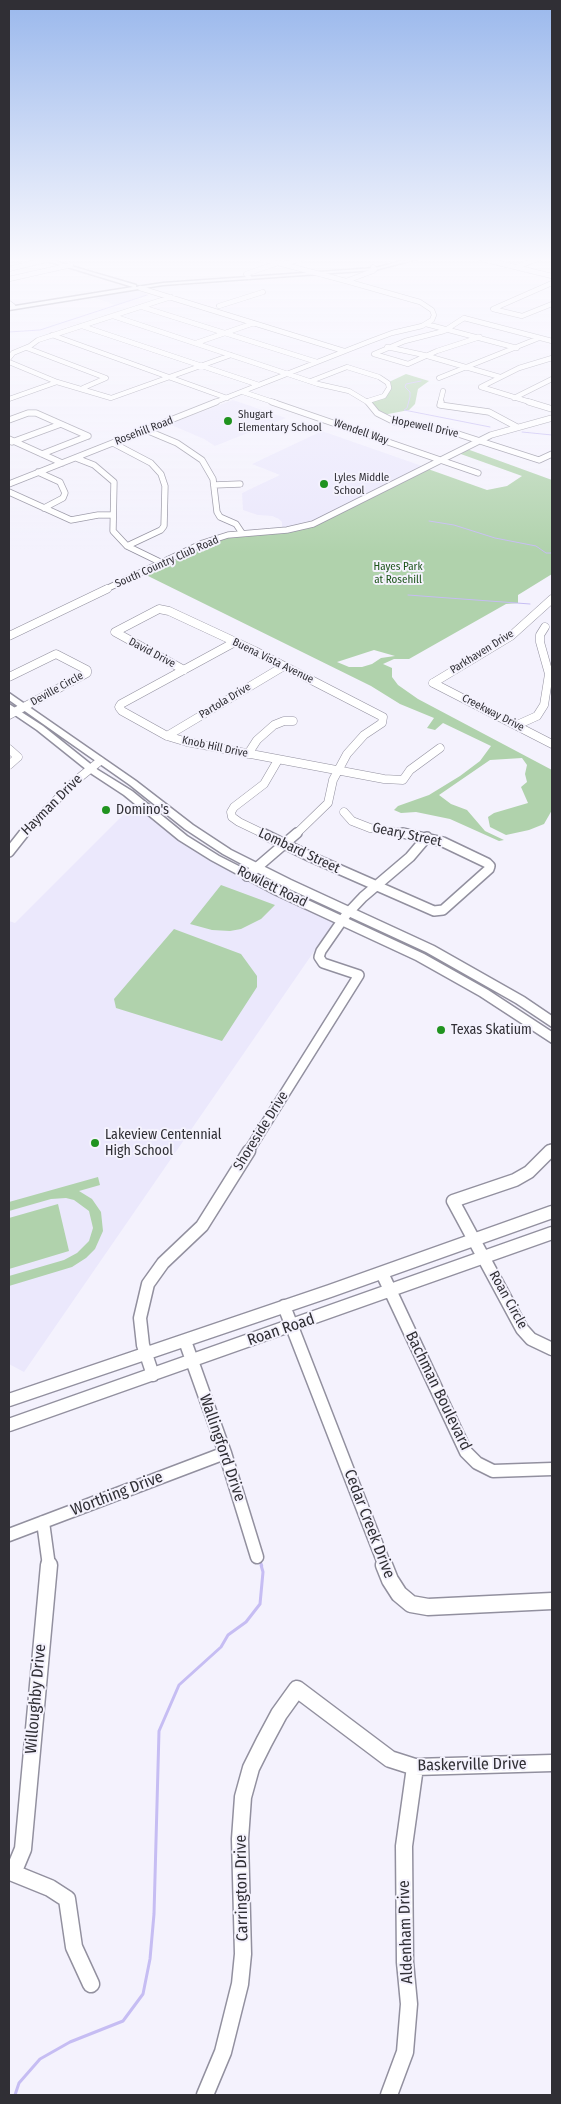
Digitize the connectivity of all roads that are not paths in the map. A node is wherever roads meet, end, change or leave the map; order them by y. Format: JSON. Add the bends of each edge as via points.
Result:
{"nodes":[{"id":1,"x":51,"y":357,"type":"edge"},
{"id":2,"x":114,"y":357,"type":"edge"},
{"id":3,"x":174,"y":357,"type":"edge"},
{"id":4,"x":224,"y":357,"type":"edge"},
{"id":5,"x":237,"y":357,"type":"edge"},
{"id":6,"x":302,"y":357,"type":"edge"},
{"id":7,"x":330,"y":357,"type":"edge"},
{"id":8,"x":385,"y":357,"type":"edge"},
{"id":9,"x":424,"y":357,"type":"edge"},
{"id":10,"x":431,"y":357,"type":"edge"},
{"id":11,"x":491,"y":357,"type":"edge"},
{"id":12,"x":550,"y":358,"type":"edge"},
{"id":13,"x":317,"y":362,"type":"junction"},
{"id":14,"x":10,"y":365,"type":"edge"},
{"id":15,"x":200,"y":366,"type":"junction"},
{"id":16,"x":464,"y":367,"type":"junction"},
{"id":17,"x":288,"y":374,"type":"junction"},
{"id":18,"x":170,"y":377,"type":"junction"},
{"id":19,"x":500,"y":377,"type":"junction"},
{"id":20,"x":439,"y":378,"type":"dead end"},
{"id":21,"x":552,"y":379,"type":"edge"},
{"id":22,"x":311,"y":381,"type":"junction"},
{"id":23,"x":57,"y":382,"type":"junction"},
{"id":24,"x":258,"y":386,"type":"junction"},
{"id":25,"x":83,"y":388,"type":"junction"},
{"id":26,"x":444,"y":391,"type":"dead end"},
{"id":27,"x":243,"y":392,"type":"junction"},
{"id":28,"x":228,"y":398,"type":"junction"},
{"id":29,"x":514,"y":398,"type":"junction"},
{"id":30,"x":9,"y":399,"type":"edge"},
{"id":31,"x":368,"y":402,"type":"junction"},
{"id":32,"x":552,"y":408,"type":"edge"},
{"id":33,"x":552,"y":418,"type":"edge"},
{"id":34,"x":9,"y":420,"type":"edge"},
{"id":35,"x":61,"y":424,"type":"junction"},
{"id":36,"x":517,"y":427,"type":"junction"},
{"id":37,"x":146,"y":430,"type":"junction"},
{"id":38,"x":479,"y":440,"type":"junction"},
{"id":39,"x":10,"y":441,"type":"edge"},
{"id":40,"x":113,"y":443,"type":"junction"},
{"id":41,"x":42,"y":454,"type":"junction"},
{"id":42,"x":552,"y":454,"type":"edge"},
{"id":43,"x":76,"y":458,"type":"junction"},
{"id":44,"x":441,"y":460,"type":"junction"},
{"id":45,"x":62,"y":463,"type":"junction"},
{"id":46,"x":38,"y":472,"type":"junction"},
{"id":47,"x":478,"y":473,"type":"dead end"},
{"id":48,"x":9,"y":484,"type":"edge"},
{"id":49,"x":240,"y":484,"type":"dead end"},
{"id":50,"x":214,"y":485,"type":"junction"},
{"id":51,"x":9,"y":492,"type":"edge"},
{"id":52,"x":44,"y":508,"type":"junction"},
{"id":53,"x":113,"y":515,"type":"junction"},
{"id":54,"x":242,"y":533,"type":"junction"},
{"id":55,"x":127,"y":546,"type":"junction"},
{"id":56,"x":162,"y":563,"type":"junction"},
{"id":57,"x":552,"y":599,"type":"edge"},
{"id":58,"x":163,"y":609,"type":"joint"},
{"id":59,"x":527,"y":621,"type":"junction"},
{"id":60,"x":548,"y":627,"type":"edge"},
{"id":61,"x":9,"y":636,"type":"edge"},
{"id":62,"x":235,"y":642,"type":"junction"},
{"id":63,"x":284,"y":666,"type":"junction"},
{"id":64,"x":184,"y":670,"type":"junction"},
{"id":65,"x":9,"y":677,"type":"edge"},
{"id":66,"x":433,"y":683,"type":"joint"},
{"id":67,"x":9,"y":696,"type":"edge"},
{"id":68,"x":26,"y":706,"type":"junction"},
{"id":69,"x":11,"y":711,"type":"edge"},
{"id":70,"x":293,"y":721,"type":"dead end"},
{"id":71,"x":517,"y":725,"type":"junction"},
{"id":72,"x":167,"y":736,"type":"junction"},
{"id":73,"x":552,"y":744,"type":"edge"},
{"id":74,"x":440,"y":748,"type":"dead end"},
{"id":75,"x":9,"y":749,"type":"edge"},
{"id":76,"x":248,"y":754,"type":"junction"},
{"id":77,"x":278,"y":760,"type":"junction"},
{"id":78,"x":100,"y":761,"type":"junction"},
{"id":79,"x":9,"y":765,"type":"edge"},
{"id":80,"x":90,"y":768,"type":"junction"},
{"id":81,"x":338,"y":771,"type":"junction"},
{"id":82,"x":147,"y":793,"type":"junction"},
{"id":83,"x":136,"y":800,"type":"junction"},
{"id":84,"x":344,"y":812,"type":"dead end"},
{"id":85,"x":189,"y":827,"type":"junction"},
{"id":86,"x":180,"y":836,"type":"junction"},
{"id":87,"x":427,"y":837,"type":"junction"},
{"id":88,"x":285,"y":845,"type":"junction"},
{"id":89,"x":9,"y":852,"type":"edge"},
{"id":90,"x":257,"y":869,"type":"junction"},
{"id":91,"x":247,"y":876,"type":"junction"},
{"id":92,"x":374,"y":885,"type":"junction"},
{"id":93,"x":350,"y":911,"type":"junction"},
{"id":94,"x":439,"y":911,"type":"joint"},
{"id":95,"x":342,"y":921,"type":"junction"},
{"id":96,"x":455,"y":969,"type":"junction"},
{"id":97,"x":552,"y":1022,"type":"edge"},
{"id":98,"x":552,"y":1038,"type":"edge"},
{"id":99,"x":552,"y":1149,"type":"edge"},
{"id":100,"x":552,"y":1212,"type":"edge"},
{"id":101,"x":552,"y":1233,"type":"edge"},
{"id":102,"x":475,"y":1240,"type":"junction"},
{"id":103,"x":485,"y":1257,"type":"junction"},
{"id":104,"x":382,"y":1273,"type":"junction"},
{"id":105,"x":390,"y":1291,"type":"junction"},
{"id":106,"x":284,"y":1306,"type":"junction"},
{"id":107,"x":292,"y":1325,"type":"junction"},
{"id":108,"x":186,"y":1341,"type":"junction"},
{"id":109,"x":552,"y":1349,"type":"edge"},
{"id":110,"x":146,"y":1354,"type":"junction"},
{"id":111,"x":193,"y":1360,"type":"junction"},
{"id":112,"x":153,"y":1375,"type":"junction"},
{"id":113,"x":9,"y":1400,"type":"edge"},
{"id":114,"x":9,"y":1425,"type":"edge"},
{"id":115,"x":225,"y":1453,"type":"junction"},
{"id":116,"x":552,"y":1469,"type":"edge"},
{"id":117,"x":43,"y":1522,"type":"junction"},
{"id":118,"x":9,"y":1535,"type":"edge"},
{"id":119,"x":257,"y":1557,"type":"dead end"},
{"id":120,"x":552,"y":1601,"type":"edge"},
{"id":121,"x":297,"y":1689,"type":"joint"},
{"id":122,"x":552,"y":1766,"type":"edge"},
{"id":123,"x":415,"y":1767,"type":"junction"},
{"id":124,"x":11,"y":1875,"type":"edge"},
{"id":125,"x":91,"y":1984,"type":"dead end"},
{"id":126,"x":205,"y":2095,"type":"edge"},
{"id":127,"x":389,"y":2095,"type":"edge"}],
"edges":[{"from":1,"to":25,"type":"street","via":[[106,378]]},
{"from":2,"to":18,"type":"street"},
{"from":3,"to":15,"type":"street"},
{"from":4,"to":15,"type":"street"},
{"from":5,"to":17,"type":"street","name":"Hopewell Drive"},
{"from":6,"to":13,"type":"street"},
{"from":7,"to":13,"type":"street","name":"Rosehill Road"},
{"from":8,"to":9,"type":"street","via":[[408,364]]},
{"from":10,"to":16,"type":"street"},
{"from":11,"to":16,"type":"street"},
{"from":12,"to":19,"type":"street"},
{"from":13,"to":17,"type":"street","name":"Rosehill Road"},
{"from":14,"to":23,"type":"street"},
{"from":15,"to":18,"type":"street"},
{"from":15,"to":24,"type":"street"},
{"from":16,"to":19,"type":"street"},
{"from":16,"to":20,"type":"street"},
{"from":17,"to":22,"type":"street","name":"Hopewell Drive"},
{"from":17,"to":24,"type":"street","name":"Rosehill Road"},
{"from":18,"to":25,"type":"street","via":[[114,398]]},
{"from":18,"to":28,"type":"street"},
{"from":19,"to":29,"type":"street","via":[[481,387]]},
{"from":21,"to":29,"type":"street"},
{"from":22,"to":31,"type":"street","name":"Hopewell Drive","via":[[349,391]]},
{"from":22,"to":31,"type":"street","via":[[347,367],[379,377],[389,384],[384,396]]},
{"from":23,"to":25,"type":"street"},
{"from":23,"to":30,"type":"street"},
{"from":24,"to":27,"type":"street","name":"Rosehill Road"},
{"from":26,"to":36,"type":"street","via":[[440,406],[489,412]]},
{"from":27,"to":28,"type":"street","name":"Rosehill Road"},
{"from":27,"to":44,"type":"street","name":"Wendell Way"},
{"from":28,"to":37,"type":"street","name":"Rosehill Road"},
{"from":29,"to":32,"type":"street"},
{"from":31,"to":38,"type":"street","name":"Hopewell Drive","via":[[377,413],[396,422]]},
{"from":33,"to":36,"type":"street","name":"South Country Club Road"},
{"from":34,"to":35,"type":"street","via":[[32,413]]},
{"from":35,"to":39,"type":"street"},
{"from":35,"to":41,"type":"street","via":[[88,436]]},
{"from":36,"to":38,"type":"street","name":"South Country Club Road"},
{"from":37,"to":40,"type":"street","name":"Rosehill Road"},
{"from":37,"to":50,"type":"street","via":[[192,452],[208,468]]},
{"from":38,"to":42,"type":"street","name":"Hopewell Drive","via":[[539,460]]},
{"from":38,"to":44,"type":"street","name":"South Country Club Road"},
{"from":39,"to":41,"type":"street"},
{"from":40,"to":43,"type":"street","name":"Rosehill Road"},
{"from":40,"to":55,"type":"street","via":[[151,463],[161,474],[165,486],[164,526]]},
{"from":41,"to":45,"type":"street"},
{"from":43,"to":45,"type":"street","name":"Rosehill Road"},
{"from":43,"to":53,"type":"street","via":[[94,465],[114,482]]},
{"from":44,"to":47,"type":"street","name":"Wendell Way"},
{"from":44,"to":54,"type":"street","name":"South Country Club Road","via":[[312,524],[287,530]]},
{"from":45,"to":46,"type":"street","name":"Rosehill Road"},
{"from":46,"to":48,"type":"street","name":"Rosehill Road"},
{"from":46,"to":52,"type":"street","via":[[60,482],[65,492],[63,498]]},
{"from":49,"to":50,"type":"street"},
{"from":50,"to":54,"type":"street","via":[[217,512],[220,517],[236,524]]},
{"from":51,"to":52,"type":"street"},
{"from":52,"to":53,"type":"street","via":[[75,521]]},
{"from":53,"to":55,"type":"street","via":[[113,531]]},
{"from":54,"to":56,"type":"street","name":"South Country Club Road","via":[[203,543]]},
{"from":55,"to":56,"type":"street"},
{"from":56,"to":61,"type":"street","name":"South Country Club Road"},
{"from":57,"to":59,"type":"street","name":"Parkhaven Drive"},
{"from":58,"to":62,"type":"street","name":"Buena Vista Avenue"},
{"from":58,"to":64,"type":"street","name":"David Drive","via":[[115,632]]},
{"from":59,"to":60,"type":"street"},
{"from":59,"to":66,"type":"street","name":"Parkhaven Drive","via":[[510,636]]},
{"from":60,"to":71,"type":"street","via":[[540,634],[549,674],[544,705],[537,716]]},
{"from":62,"to":63,"type":"street","name":"Buena Vista Avenue"},
{"from":62,"to":64,"type":"street","name":"Knob Hill Drive"},
{"from":63,"to":72,"type":"street","name":"Partola Drive"},
{"from":63,"to":81,"type":"street","name":"Buena Vista Avenue","via":[[382,716],[382,723],[357,741]]},
{"from":64,"to":72,"type":"street","name":"Knob Hill Drive","via":[[121,704],[122,711]]},
{"from":65,"to":68,"type":"street","name":"Deville Circle","via":[[56,654],[87,670]]},
{"from":66,"to":71,"type":"street","name":"Creekway Drive"},
{"from":67,"to":68,"type":"main road","name":"Rowlett Road"},
{"from":68,"to":69,"type":"street"},
{"from":68,"to":78,"type":"main road","name":"Rowlett Road"},
{"from":69,"to":80,"type":"main road","name":"Rowlett Road"},
{"from":70,"to":76,"type":"street","via":[[274,725],[257,740]]},
{"from":71,"to":73,"type":"street","name":"Creekway Drive"},
{"from":72,"to":76,"type":"street","name":"Knob Hill Drive"},
{"from":74,"to":81,"type":"street","name":"Knob Hill Drive","via":[[410,770],[404,780]]},
{"from":75,"to":79,"type":"street","via":[[18,756]]},
{"from":76,"to":77,"type":"street","name":"Knob Hill Drive"},
{"from":77,"to":81,"type":"street","name":"Knob Hill Drive"},
{"from":77,"to":88,"type":"street","name":"Lombard Street","via":[[264,784],[231,812],[239,822]]},
{"from":78,"to":80,"type":"street","name":"Hayman Drive"},
{"from":78,"to":82,"type":"main road","name":"Rowlett Road"},
{"from":80,"to":83,"type":"main road","name":"Rowlett Road"},
{"from":80,"to":89,"type":"street","name":"Hayman Drive","via":[[24,831]]},
{"from":81,"to":88,"type":"street","via":[[328,803]]},
{"from":82,"to":83,"type":"main road"},
{"from":82,"to":85,"type":"main road","name":"Rowlett Road"},
{"from":83,"to":86,"type":"main road","name":"Rowlett Road"},
{"from":84,"to":87,"type":"street","name":"Geary Street","via":[[352,820],[370,828]]},
{"from":85,"to":86,"type":"main road"},
{"from":85,"to":90,"type":"main road","name":"Rowlett Road"},
{"from":86,"to":91,"type":"main road","name":"Rowlett Road"},
{"from":87,"to":92,"type":"street","name":"Shoreside Drive","via":[[410,857]]},
{"from":87,"to":94,"type":"street","name":"Geary Street","via":[[470,854],[490,866]]},
{"from":88,"to":90,"type":"street"},
{"from":88,"to":92,"type":"street","name":"Lombard Street"},
{"from":90,"to":91,"type":"street"},
{"from":90,"to":93,"type":"main road","name":"Rowlett Road"},
{"from":91,"to":95,"type":"main road","name":"Rowlett Road"},
{"from":92,"to":93,"type":"street","name":"Shoreside Drive"},
{"from":92,"to":94,"type":"street","name":"Lombard Street"},
{"from":93,"to":95,"type":"street","name":"Shoreside Drive"},
{"from":93,"to":96,"type":"main road","name":"Rowlett Road"},
{"from":95,"to":96,"type":"main road","name":"Rowlett Road"},
{"from":95,"to":110,"type":"street","name":"Shoreside Drive","via":[[319,957],[323,963],[359,975],[202,1226],[163,1263],[148,1284],[140,1318]]},
{"from":96,"to":97,"type":"main road","name":"Rowlett Road","via":[[520,1000]]},
{"from":96,"to":98,"type":"main road","name":"Rowlett Road"},
{"from":99,"to":102,"type":"street","name":"Roan Circle","via":[[529,1172],[515,1180],[453,1202]]},
{"from":100,"to":102,"type":"street","name":"Roan Road"},
{"from":101,"to":103,"type":"street","name":"Roan Road"},
{"from":102,"to":103,"type":"street","name":"Roan Circle"},
{"from":102,"to":104,"type":"street","name":"Roan Road"},
{"from":103,"to":105,"type":"street","name":"Roan Road"},
{"from":103,"to":109,"type":"street","name":"Roan Circle","via":[[522,1328],[531,1339]]},
{"from":104,"to":105,"type":"street","name":"Bachman Boulevard"},
{"from":104,"to":106,"type":"street","name":"Roan Road"},
{"from":105,"to":107,"type":"street","name":"Roan Road"},
{"from":105,"to":116,"type":"street","name":"Bachman Boulevard","via":[[466,1452],[477,1463],[493,1471]]},
{"from":106,"to":107,"type":"street","name":"Cedar Creek Drive"},
{"from":106,"to":108,"type":"street","name":"Roan Road"},
{"from":107,"to":111,"type":"street","name":"Roan Road"},
{"from":107,"to":120,"type":"street","name":"Cedar Creek Drive","via":[[390,1580],[399,1594],[411,1604],[428,1607]]},
{"from":108,"to":110,"type":"street","name":"Roan Road"},
{"from":108,"to":111,"type":"street","name":"Wallingford Drive"},
{"from":110,"to":112,"type":"street","name":"Shoreside Drive"},
{"from":110,"to":113,"type":"street","name":"Roan Road"},
{"from":111,"to":112,"type":"street","name":"Roan Road"},
{"from":111,"to":115,"type":"street","name":"Wallingford Drive"},
{"from":112,"to":114,"type":"street","name":"Roan Road"},
{"from":115,"to":117,"type":"street","name":"Worthing Drive"},
{"from":115,"to":119,"type":"street","name":"Wallingford Drive"},
{"from":117,"to":118,"type":"street","name":"Worthing Drive"},
{"from":117,"to":124,"type":"street","name":"Willoughby Drive","via":[[49,1564],[23,1849]]},
{"from":121,"to":123,"type":"street","name":"Baskerville Drive","via":[[390,1760]]},
{"from":121,"to":126,"type":"street","name":"Carrington Drive","via":[[279,1714],[251,1768],[243,1797],[240,1984],[223,2052]]},
{"from":122,"to":123,"type":"street","name":"Baskerville Drive"},
{"from":123,"to":127,"type":"street","name":"Aldenham Drive","via":[[404,1846],[404,1962],[409,2004],[405,2052]]},
{"from":124,"to":125,"type":"street","via":[[50,1888],[67,1899],[74,1947]]}]}
